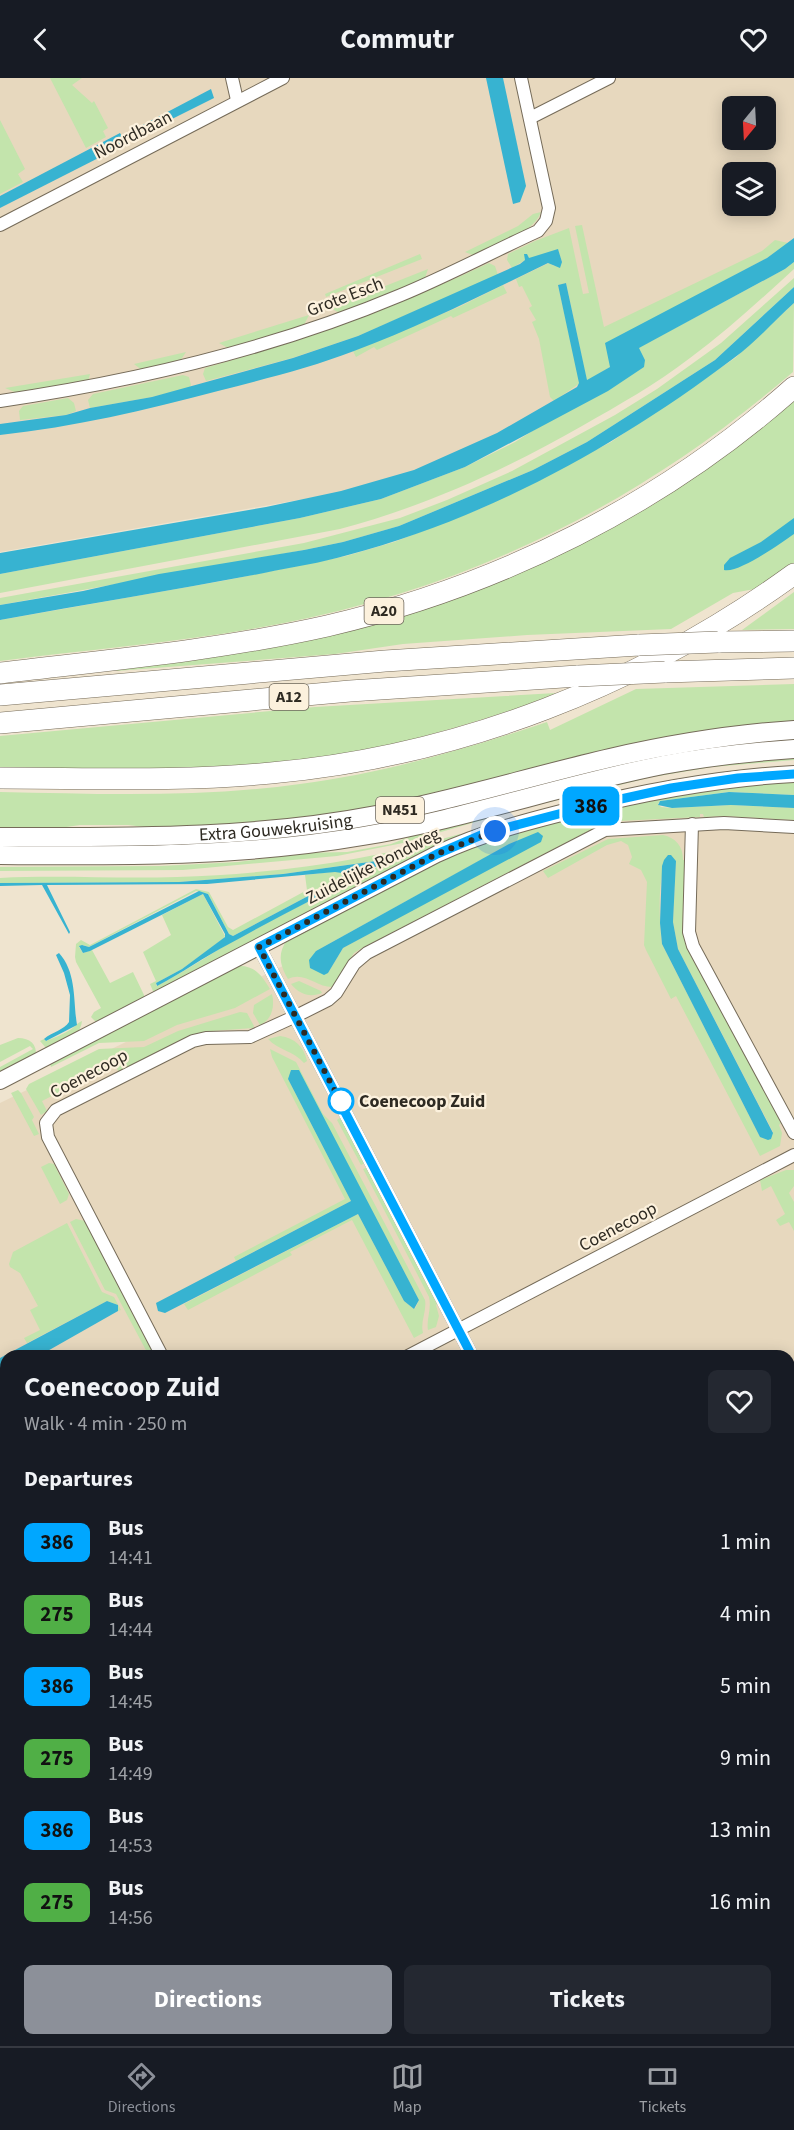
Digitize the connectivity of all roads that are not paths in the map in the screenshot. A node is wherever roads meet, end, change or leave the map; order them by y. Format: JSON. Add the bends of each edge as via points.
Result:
{"nodes":[{"id":1,"x":232,"y":78,"type":"edge"},
{"id":2,"x":283,"y":78,"type":"edge"},
{"id":3,"x":521,"y":78,"type":"edge"},
{"id":4,"x":609,"y":78,"type":"edge"},
{"id":5,"x":237,"y":100,"type":"junction"},
{"id":6,"x":530,"y":118,"type":"junction"},
{"id":7,"x":0,"y":225,"type":"edge"},
{"id":8,"x":794,"y":387,"type":"edge"},
{"id":9,"x":0,"y":401,"type":"edge"},
{"id":10,"x":794,"y":574,"type":"edge"},
{"id":11,"x":794,"y":640,"type":"edge"},
{"id":12,"x":794,"y":668,"type":"edge"},
{"id":13,"x":0,"y":673,"type":"edge"},
{"id":14,"x":0,"y":694,"type":"edge"},
{"id":15,"x":0,"y":723,"type":"edge"},
{"id":16,"x":794,"y":730,"type":"edge"},
{"id":17,"x":794,"y":749,"type":"edge"},
{"id":18,"x":794,"y":774,"type":"edge"},
{"id":19,"x":0,"y":778,"type":"edge"},
{"id":20,"x":692,"y":824,"type":"junction"},
{"id":21,"x":794,"y":827,"type":"edge"},
{"id":22,"x":0,"y":837,"type":"edge"},
{"id":23,"x":0,"y":855,"type":"edge"},
{"id":24,"x":259,"y":947,"type":"junction"},
{"id":25,"x":296,"y":1016,"type":"junction"},
{"id":26,"x":0,"y":1081,"type":"edge"},
{"id":27,"x":794,"y":1133,"type":"edge"},
{"id":28,"x":794,"y":1155,"type":"edge"},
{"id":29,"x":458,"y":1330,"type":"junction"},
{"id":30,"x":159,"y":1350,"type":"edge"},
{"id":31,"x":420,"y":1350,"type":"edge"},
{"id":32,"x":469,"y":1350,"type":"edge"}],
"edges":[{"from":1,"to":5,"type":"street"},
{"from":2,"to":5,"type":"street","name":"Noordbaan"},
{"from":3,"to":6,"type":"street","name":"Grote Esch"},
{"from":4,"to":6,"type":"street"},
{"from":5,"to":7,"type":"street","name":"Noordbaan"},
{"from":6,"to":9,"type":"street","name":"Grote Esch","via":[[549,208],[538,231],[401,295],[304,332],[89,388]]},
{"from":8,"to":13,"type":"highway","number":"A20","via":[[762,415],[661,487],[603,521],[487,576],[423,599],[256,640]]},
{"from":10,"to":19,"type":"highway","via":[[698,637],[629,674],[528,716],[424,747],[321,767],[247,776]]},
{"from":11,"to":14,"type":"highway","number":"A12","bridge":true,"via":[[385,661]]},
{"from":12,"to":15,"type":"highway","number":"A12","bridge":true,"via":[[578,676],[350,691]]},
{"from":16,"to":22,"type":"main road","name":"Extra Gouwekruising","number":"N451","via":[[651,749],[419,806],[296,827],[184,836]]},
{"from":17,"to":23,"type":"main road","name":"Extra Gouwekruising","number":"N451","via":[[663,766],[416,825],[314,844],[184,855]]},
{"from":18,"to":24,"type":"main road","name":"Zuidelijke Rondweg","via":[[662,789],[486,833],[437,854]]},
{"from":20,"to":21,"type":"street","name":"Coenecoop"},
{"from":20,"to":25,"type":"street","name":"Coenecoop","via":[[604,830],[367,953],[354,964],[336,993]]},
{"from":20,"to":27,"type":"street","via":[[689,932],[693,946]]},
{"from":24,"to":25,"type":"street"},
{"from":24,"to":26,"type":"main road","name":"Zuidelijke Rondweg"},
{"from":25,"to":29,"type":"street"},
{"from":25,"to":30,"type":"street","name":"Coenecoop","via":[[250,1036],[193,1041],[56,1110],[46,1123],[48,1137]]},
{"from":28,"to":29,"type":"street","name":"Coenecoop"},
{"from":29,"to":31,"type":"street","name":"Coenecoop"},
{"from":29,"to":32,"type":"street"}]}
